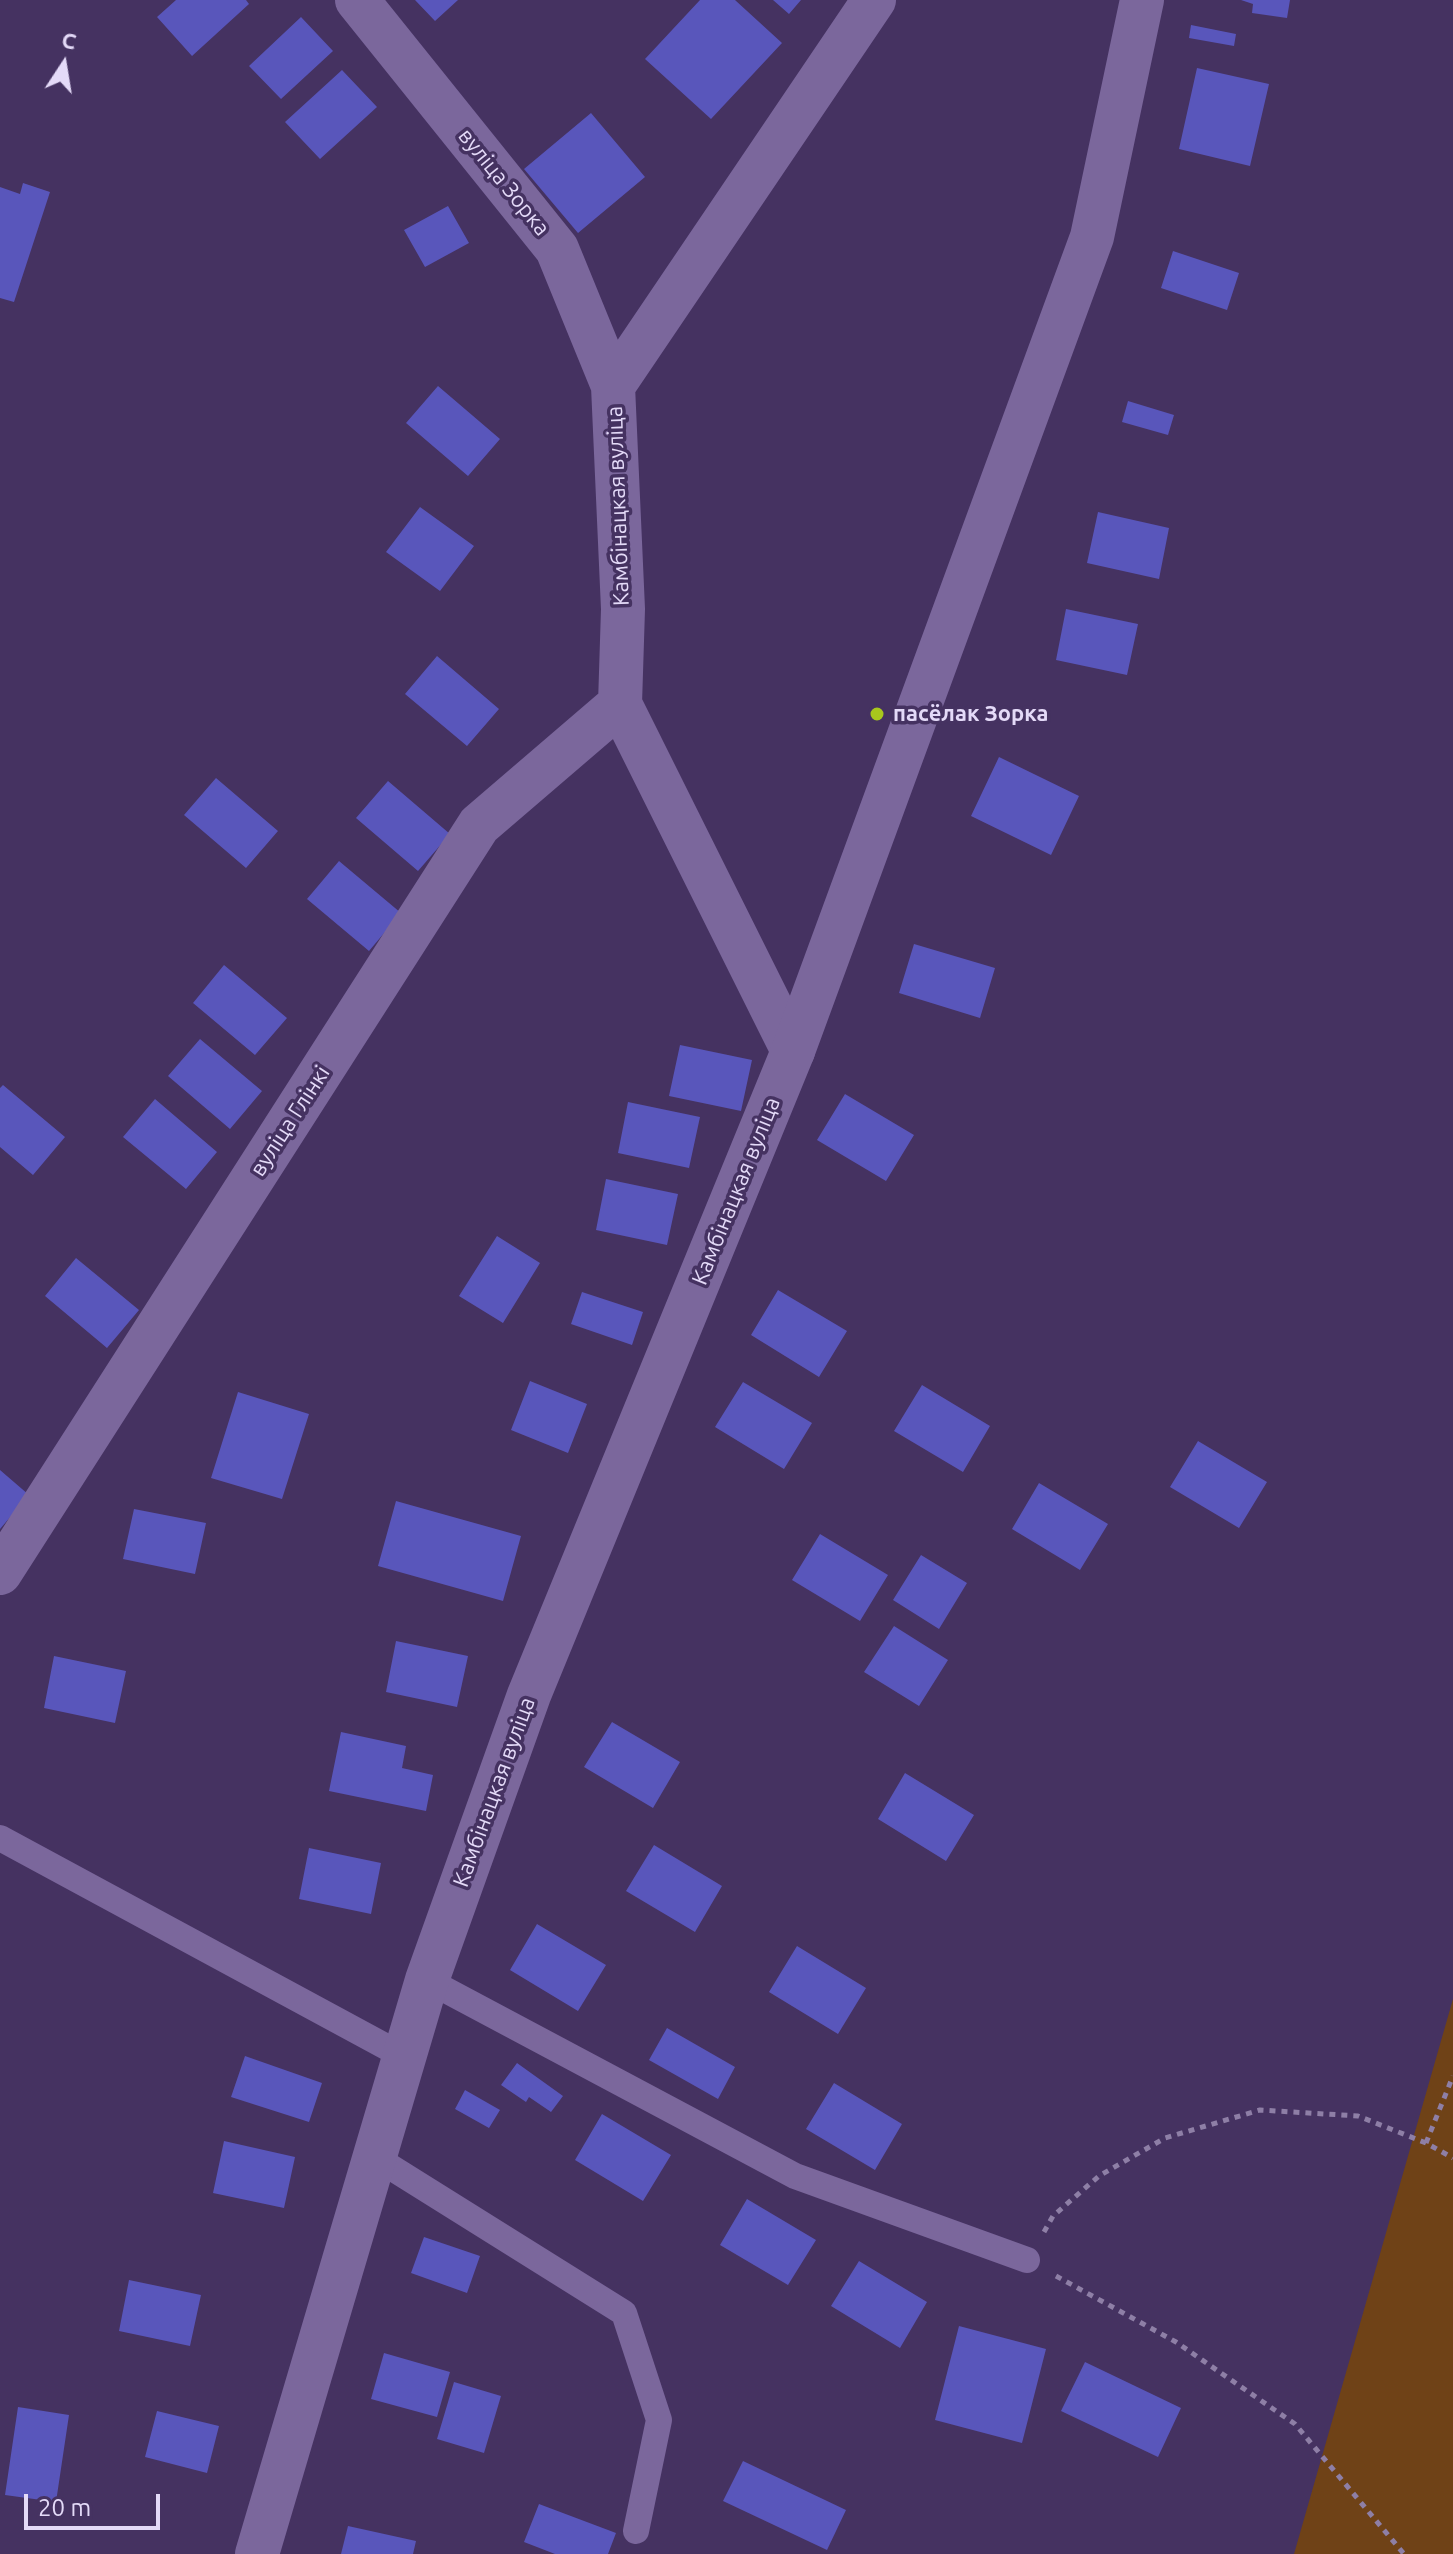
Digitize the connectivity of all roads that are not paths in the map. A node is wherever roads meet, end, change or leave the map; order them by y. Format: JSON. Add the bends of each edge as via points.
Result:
{"nodes":[{"id":1,"x":357,"y":0,"type":"edge"},
{"id":2,"x":874,"y":0,"type":"edge"},
{"id":3,"x":1142,"y":0,"type":"edge"},
{"id":4,"x":613,"y":386,"type":"junction"},
{"id":5,"x":620,"y":704,"type":"junction"},
{"id":6,"x":793,"y":1051,"type":"junction"},
{"id":7,"x":0,"y":1573,"type":"edge"},
{"id":8,"x":0,"y":1838,"type":"edge"},
{"id":9,"x":427,"y":1980,"type":"junction"},
{"id":10,"x":405,"y":2057,"type":"junction"},
{"id":11,"x":373,"y":2156,"type":"junction"},
{"id":12,"x":1027,"y":2260,"type":"road end"},
{"id":13,"x":636,"y":2531,"type":"dead end"},
{"id":14,"x":257,"y":2554,"type":"edge"}],
"edges":[{"from":1,"to":4,"type":"street","name":"вуліца Зорка","via":[[557,249]]},
{"from":2,"to":4,"type":"street","name":"Камбінацкая вуліца"},
{"from":3,"to":6,"type":"street","name":"Камбінацкая вуліца","via":[[1092,237]]},
{"from":4,"to":5,"type":"street","name":"Камбінацкая вуліца","via":[[623,609]]},
{"from":5,"to":6,"type":"street","name":"Камбінацкая вуліца"},
{"from":5,"to":7,"type":"street","name":"вуліца Глінкі","via":[[479,825]]},
{"from":6,"to":9,"type":"street","name":"Камбінацкая вуліца","via":[[529,1695]]},
{"from":8,"to":10,"type":"lane"},
{"from":9,"to":10,"type":"street","name":"Камбінацкая вуліца"},
{"from":9,"to":12,"type":"lane","via":[[795,2176]]},
{"from":10,"to":11,"type":"street","name":"Камбінацкая вуліца"},
{"from":11,"to":13,"type":"lane","via":[[624,2313],[659,2420]]},
{"from":11,"to":14,"type":"street","name":"Камбінацкая вуліца"}]}
